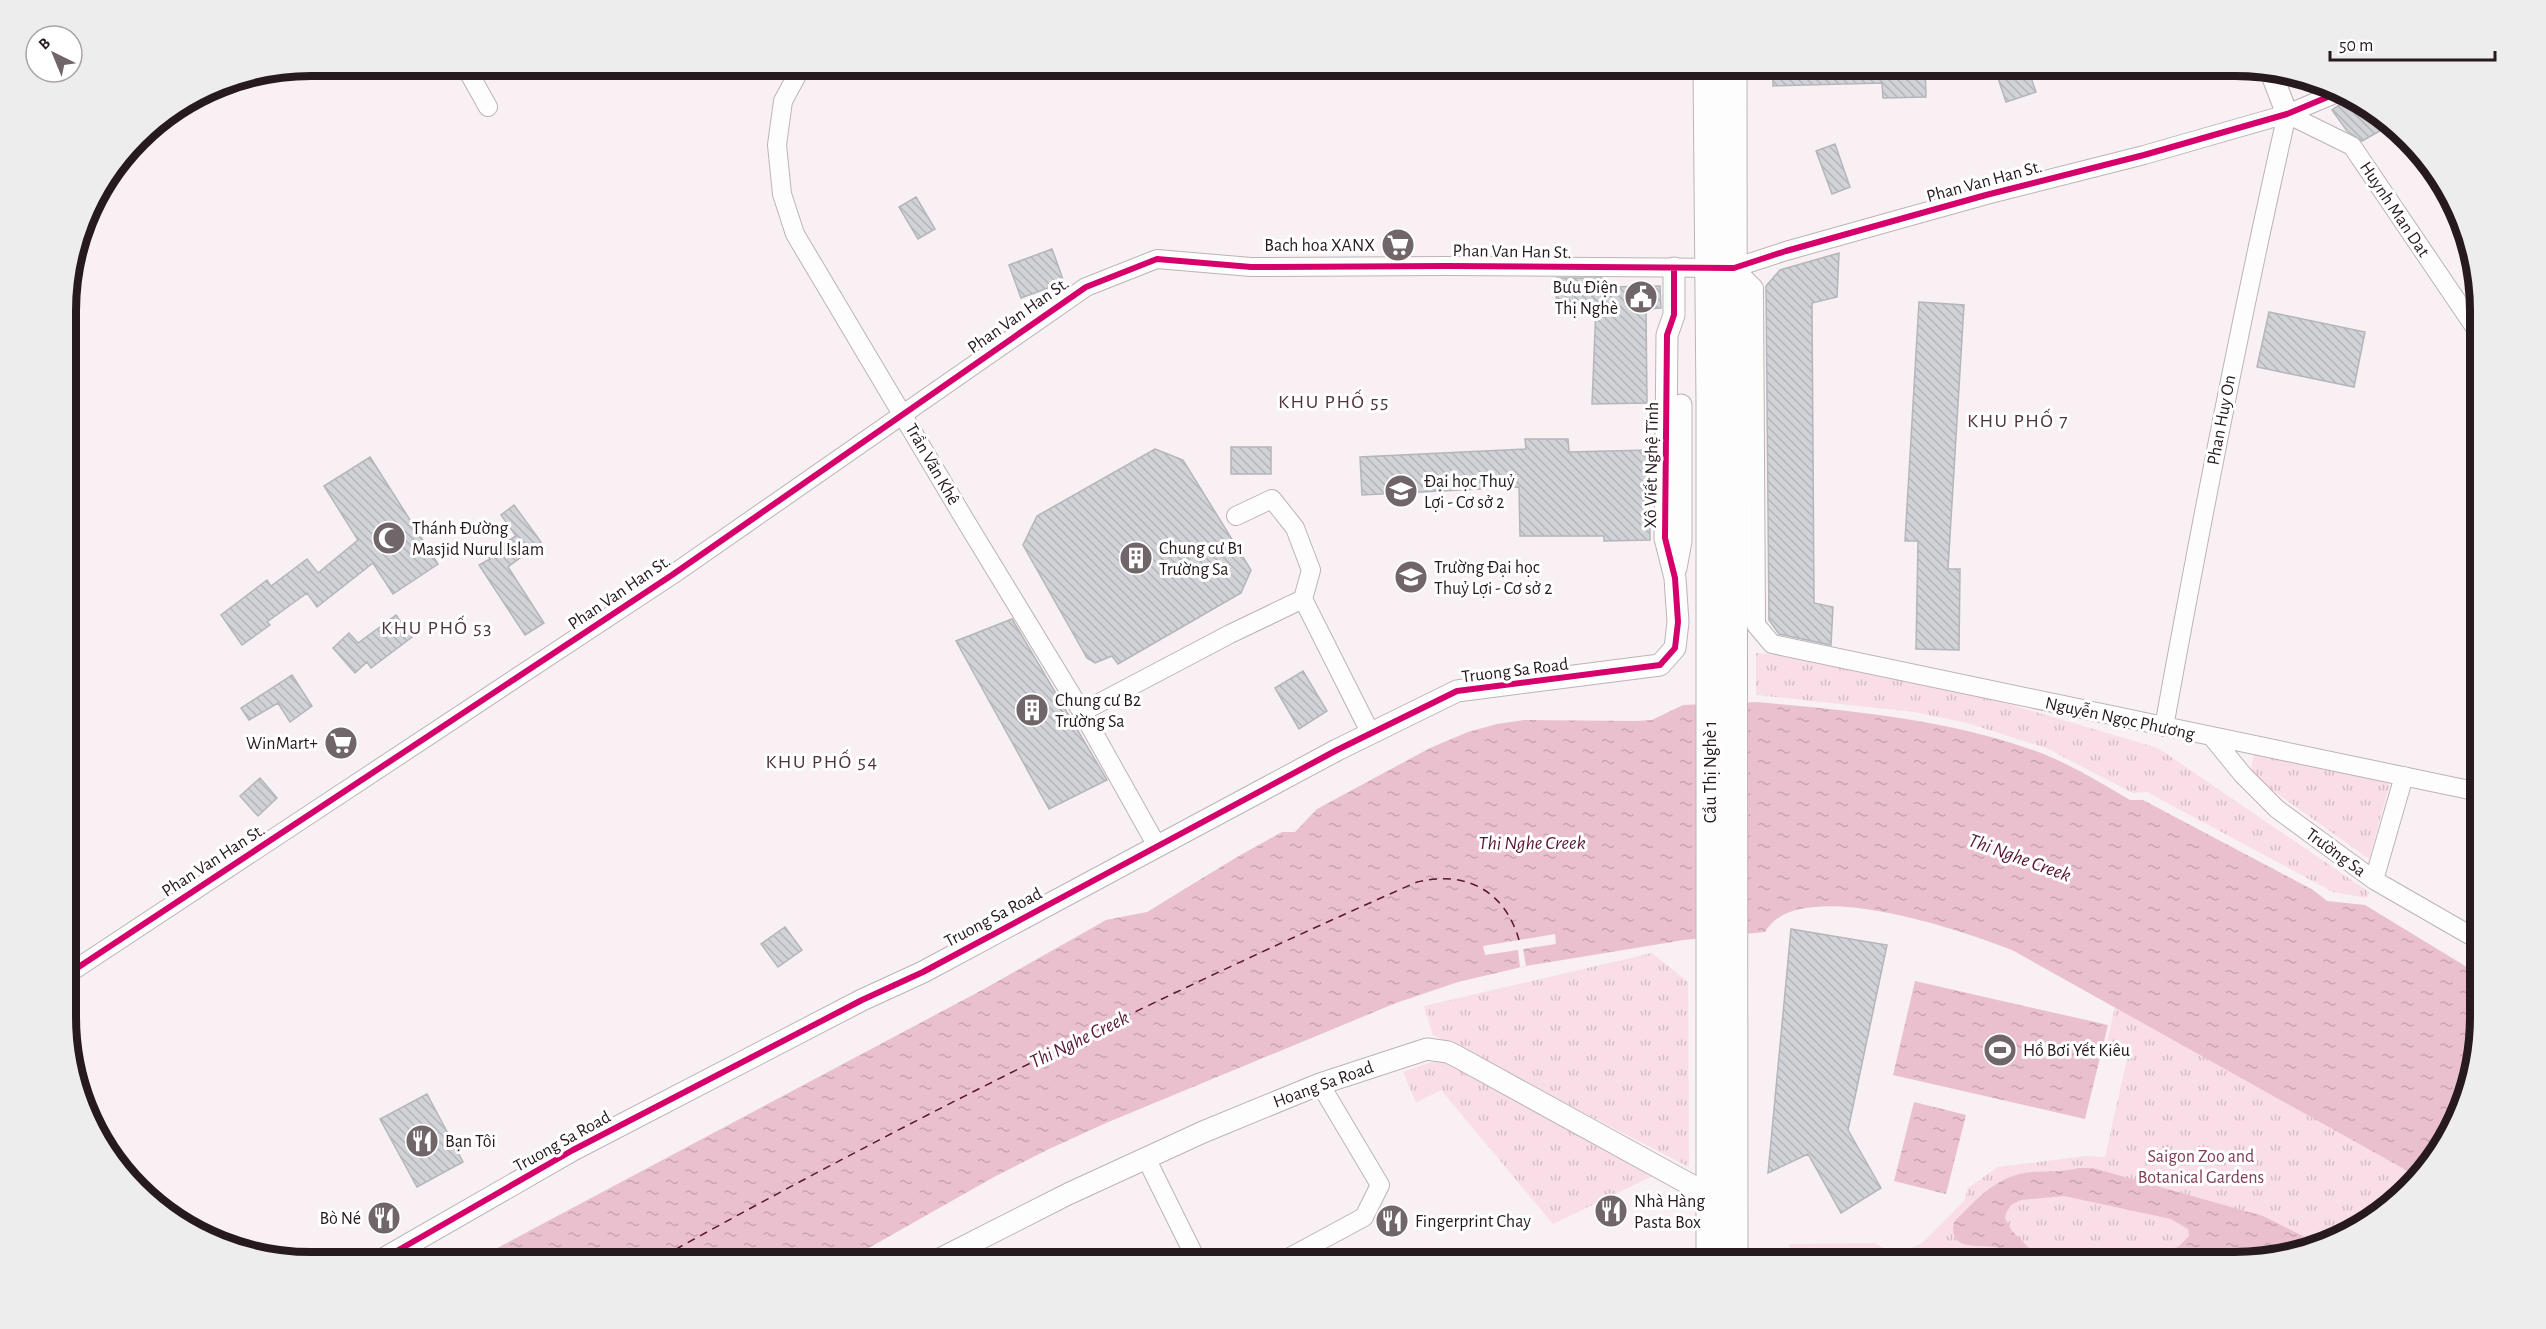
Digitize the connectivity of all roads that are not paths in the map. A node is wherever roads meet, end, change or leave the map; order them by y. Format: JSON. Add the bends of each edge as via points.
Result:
{"nodes":[{"id":1,"x":471,"y":76,"type":"edge"},
{"id":2,"x":797,"y":76,"type":"edge"},
{"id":3,"x":1708,"y":76,"type":"edge"},
{"id":4,"x":1732,"y":76,"type":"edge"},
{"id":5,"x":2274,"y":80,"type":"edge"},
{"id":6,"x":2329,"y":97,"type":"edge"},
{"id":7,"x":488,"y":107,"type":"dead end"},
{"id":8,"x":2288,"y":114,"type":"junction"},
{"id":9,"x":1674,"y":268,"type":"junction"},
{"id":10,"x":1721,"y":268,"type":"junction"},
{"id":11,"x":2470,"y":320,"type":"edge"},
{"id":12,"x":1722,"y":406,"type":"junction"},
{"id":13,"x":904,"y":415,"type":"junction"},
{"id":14,"x":1236,"y":516,"type":"dead end"},
{"id":15,"x":1303,"y":599,"type":"junction"},
{"id":16,"x":1667,"y":658,"type":"joint"},
{"id":17,"x":1082,"y":712,"type":"junction"},
{"id":18,"x":2164,"y":727,"type":"junction"},
{"id":19,"x":1371,"y":734,"type":"junction"},
{"id":20,"x":2212,"y":737,"type":"junction"},
{"id":21,"x":2404,"y":776,"type":"junction"},
{"id":22,"x":2470,"y":790,"type":"edge"},
{"id":23,"x":1157,"y":846,"type":"junction"},
{"id":24,"x":2374,"y":880,"type":"junction"},
{"id":25,"x":2470,"y":935,"type":"edge"},
{"id":26,"x":76,"y":969,"type":"edge"},
{"id":27,"x":1320,"y":1084,"type":"junction"},
{"id":28,"x":1146,"y":1158,"type":"junction"},
{"id":29,"x":1711,"y":1196,"type":"junction"},
{"id":30,"x":395,"y":1252,"type":"edge"},
{"id":31,"x":954,"y":1252,"type":"edge"},
{"id":32,"x":1193,"y":1252,"type":"edge"},
{"id":33,"x":1299,"y":1252,"type":"edge"},
{"id":34,"x":1710,"y":1252,"type":"edge"},
{"id":35,"x":1734,"y":1252,"type":"edge"}],
"edges":[{"from":1,"to":7,"type":"street"},
{"from":2,"to":13,"type":"street","name":"Trần Văn Khê","via":[[783,101],[777,145],[782,194],[795,234]]},
{"from":3,"to":10,"type":"main road"},
{"from":4,"to":10,"type":"main road"},
{"from":5,"to":8,"type":"street"},
{"from":6,"to":8,"type":"street","name":"Phan Van Han St."},
{"from":8,"to":10,"type":"street","name":"Phan Van Han St."},
{"from":8,"to":11,"type":"street","name":"Huynh Man Dat","via":[[2352,146]]},
{"from":8,"to":18,"type":"street","name":"Phan Huy On","via":[[2224,406]]},
{"from":9,"to":10,"type":"street","name":"Phan Van Han St."},
{"from":9,"to":13,"type":"street","name":"Phan Van Han St.","via":[[1251,267],[1157,259],[1086,287]]},
{"from":9,"to":16,"type":"street","name":"Xô Viết Nghệ Tĩnh","via":[[1674,315],[1681,333],[1681,541],[1675,578],[1677,637]]},
{"from":10,"to":12,"type":"main road"},
{"from":10,"to":18,"type":"street","name":"Nguyễn Ngọc Phương","via":[[1754,288],[1756,625],[1772,644]]},
{"from":12,"to":29,"type":"main road","name":"Cầu Thị Nghè 1"},
{"from":12,"to":35,"type":"main road","name":"Cầu Thị Nghè 1"},
{"from":13,"to":17,"type":"street","name":"Trần Văn Khê"},
{"from":13,"to":26,"type":"street","name":"Phan Van Han St.","via":[[672,575]]},
{"from":14,"to":15,"type":"street","via":[[1272,499],[1295,528],[1311,570]]},
{"from":15,"to":17,"type":"street"},
{"from":15,"to":19,"type":"street"},
{"from":16,"to":19,"type":"street","name":"Truong Sa Road","via":[[1648,669],[1456,691]]},
{"from":17,"to":23,"type":"street","name":"Trần Văn Khê"},
{"from":18,"to":20,"type":"street","name":"Nguyễn Ngọc Phương"},
{"from":19,"to":23,"type":"street","name":"Truong Sa Road"},
{"from":20,"to":21,"type":"street","name":"Nguyễn Ngọc Phương"},
{"from":20,"to":24,"type":"street","name":"Trường Sa","via":[[2277,809]]},
{"from":21,"to":22,"type":"street","name":"Nguyễn Ngọc Phương"},
{"from":21,"to":24,"type":"street"},
{"from":23,"to":30,"type":"street","name":"Truong Sa Road","via":[[922,972],[573,1150]]},
{"from":24,"to":25,"type":"street","name":"Trường Sa"},
{"from":27,"to":28,"type":"street","name":"Hoang Sa Road"},
{"from":27,"to":29,"type":"street","name":"Hoang Sa Road","via":[[1418,1050],[1448,1052]]},
{"from":27,"to":33,"type":"street","via":[[1380,1185],[1364,1217]]},
{"from":28,"to":31,"type":"street","name":"Hoang Sa Road"},
{"from":28,"to":32,"type":"street"},
{"from":29,"to":34,"type":"main road","name":"Cầu Thị Nghè 1"}]}
